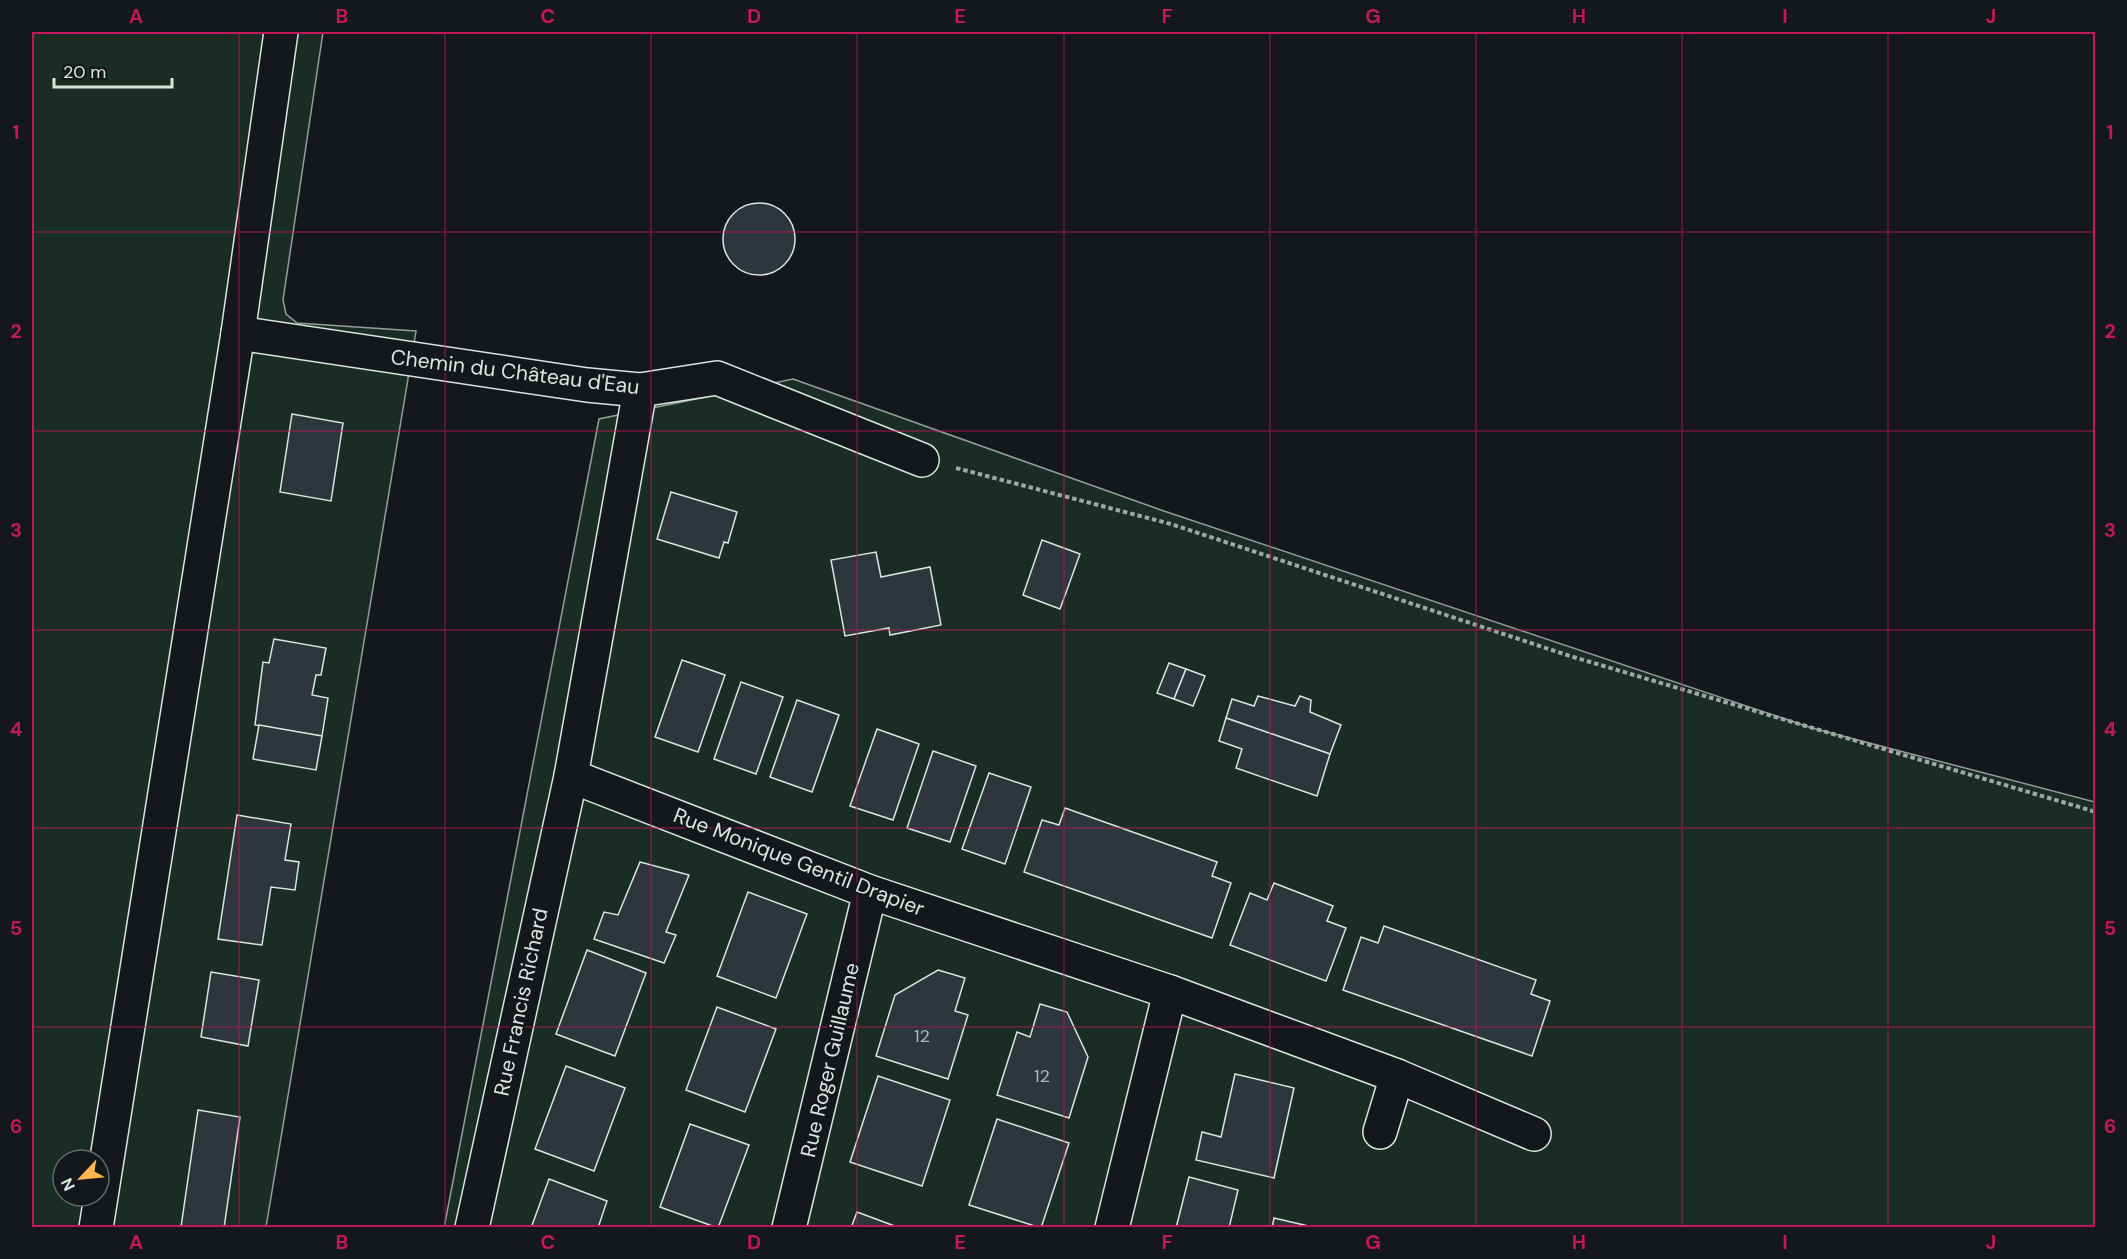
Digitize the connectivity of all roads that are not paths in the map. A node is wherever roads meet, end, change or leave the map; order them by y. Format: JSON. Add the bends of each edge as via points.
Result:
{"nodes":[{"id":1,"x":281,"y":32,"type":"edge"},
{"id":2,"x":238,"y":333,"type":"junction"},
{"id":3,"x":640,"y":390,"type":"junction"},
{"id":4,"x":922,"y":459,"type":"road end"},
{"id":5,"x":571,"y":776,"type":"junction"},
{"id":6,"x":870,"y":892,"type":"junction"},
{"id":7,"x":1170,"y":992,"type":"junction"},
{"id":8,"x":1396,"y":1076,"type":"junction"},
{"id":9,"x":1380,"y":1132,"type":"dead end"},
{"id":10,"x":1534,"y":1134,"type":"dead end"},
{"id":11,"x":96,"y":1227,"type":"edge"},
{"id":12,"x":472,"y":1227,"type":"edge"},
{"id":13,"x":789,"y":1227,"type":"edge"},
{"id":14,"x":1112,"y":1227,"type":"edge"}],
"edges":[{"from":1,"to":2,"type":"street"},
{"from":2,"to":3,"type":"street","name":"Chemin du Château d'Eau"},
{"from":2,"to":11,"type":"street"},
{"from":3,"to":4,"type":"street","name":"Chemin du Château d'Eau","via":[[717,378]]},
{"from":3,"to":5,"type":"street"},
{"from":5,"to":6,"type":"street","name":"Rue Monique Gentil Drapier"},
{"from":5,"to":12,"type":"street","name":"Rue Francis Richard"},
{"from":6,"to":7,"type":"street","name":"Rue Monique Gentil Drapier"},
{"from":6,"to":13,"type":"street","name":"Rue Roger Guillaume"},
{"from":7,"to":8,"type":"street","name":"Rue Monique Gentil Drapier"},
{"from":7,"to":14,"type":"street"},
{"from":8,"to":9,"type":"street"},
{"from":8,"to":10,"type":"street","name":"Rue Monique Gentil Drapier"}]}
